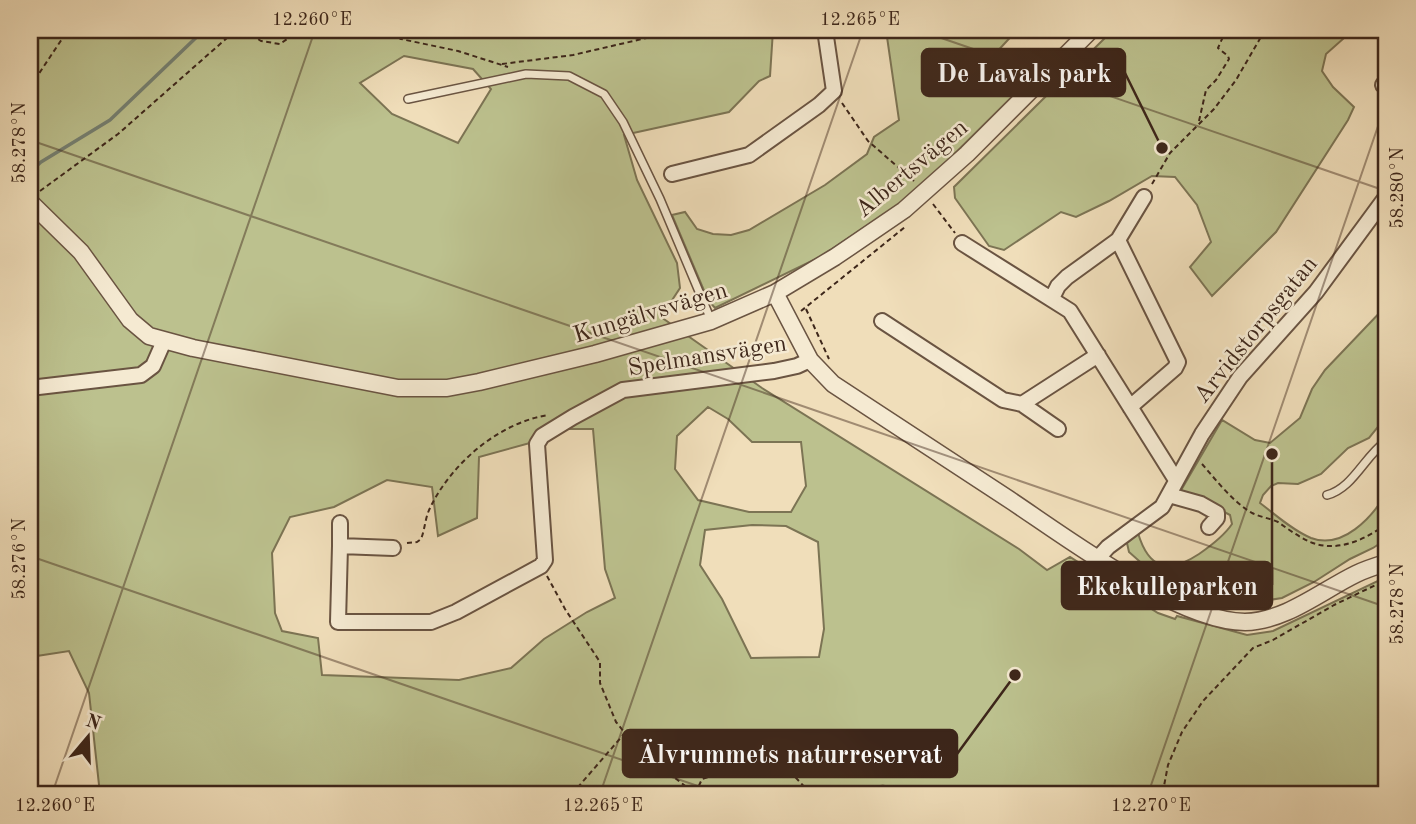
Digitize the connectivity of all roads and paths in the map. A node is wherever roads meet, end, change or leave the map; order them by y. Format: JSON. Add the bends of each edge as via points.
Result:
{"nodes":[{"id":1,"x":68,"y":30,"type":"edge"},
{"id":2,"x":236,"y":30,"type":"edge"},
{"id":3,"x":244,"y":30,"type":"edge"},
{"id":4,"x":299,"y":30,"type":"edge"},
{"id":5,"x":383,"y":30,"type":"edge"},
{"id":6,"x":681,"y":30,"type":"edge"},
{"id":7,"x":825,"y":30,"type":"edge"},
{"id":8,"x":1091,"y":30,"type":"edge"},
{"id":9,"x":1226,"y":30,"type":"edge"},
{"id":10,"x":1265,"y":30,"type":"edge"},
{"id":11,"x":502,"y":64,"type":"junction"},
{"id":12,"x":526,"y":74,"type":"junction"},
{"id":13,"x":30,"y":87,"type":"edge"},
{"id":14,"x":834,"y":91,"type":"junction"},
{"id":15,"x":408,"y":99,"type":"dead end"},
{"id":16,"x":1199,"y":124,"type":"junction"},
{"id":17,"x":672,"y":174,"type":"dead end"},
{"id":18,"x":925,"y":192,"type":"junction"},
{"id":19,"x":35,"y":197,"type":"edge"},
{"id":20,"x":1144,"y":197,"type":"joint"},
{"id":21,"x":1386,"y":197,"type":"edge"},
{"id":22,"x":1118,"y":240,"type":"junction"},
{"id":23,"x":962,"y":243,"type":"joint"},
{"id":24,"x":775,"y":293,"type":"junction"},
{"id":25,"x":1052,"y":298,"type":"junction"},
{"id":26,"x":806,"y":309,"type":"dead end"},
{"id":27,"x":711,"y":321,"type":"junction"},
{"id":28,"x":882,"y":321,"type":"dead end"},
{"id":29,"x":164,"y":341,"type":"junction"},
{"id":30,"x":1098,"y":355,"type":"junction"},
{"id":31,"x":810,"y":360,"type":"junction"},
{"id":32,"x":830,"y":361,"type":"dead end"},
{"id":33,"x":30,"y":388,"type":"edge"},
{"id":34,"x":1022,"y":404,"type":"junction"},
{"id":35,"x":1130,"y":407,"type":"junction"},
{"id":36,"x":573,"y":417,"type":"junction"},
{"id":37,"x":1058,"y":429,"type":"dead end"},
{"id":38,"x":1386,"y":441,"type":"edge"},
{"id":39,"x":1192,"y":453,"type":"junction"},
{"id":40,"x":1176,"y":480,"type":"junction"},
{"id":41,"x":1169,"y":495,"type":"junction"},
{"id":42,"x":1326,"y":495,"type":"dead end"},
{"id":43,"x":340,"y":523,"type":"dead end"},
{"id":44,"x":1386,"y":524,"type":"edge"},
{"id":45,"x":1209,"y":527,"type":"dead end"},
{"id":46,"x":340,"y":546,"type":"junction"},
{"id":47,"x":393,"y":548,"type":"joint"},
{"id":48,"x":1098,"y":558,"type":"junction"},
{"id":49,"x":1386,"y":563,"type":"edge"},
{"id":50,"x":541,"y":566,"type":"junction"},
{"id":51,"x":1386,"y":580,"type":"edge"},
{"id":52,"x":624,"y":734,"type":"junction"},
{"id":53,"x":1164,"y":786,"type":"junction"},
{"id":54,"x":572,"y":794,"type":"edge"},
{"id":55,"x":689,"y":794,"type":"edge"},
{"id":56,"x":698,"y":794,"type":"edge"},
{"id":57,"x":811,"y":794,"type":"edge"},
{"id":58,"x":830,"y":794,"type":"edge"},
{"id":59,"x":901,"y":794,"type":"edge"},
{"id":60,"x":1151,"y":794,"type":"edge"},
{"id":61,"x":1172,"y":794,"type":"edge"}],
"edges":[{"from":1,"to":13,"type":"path"},
{"from":2,"to":19,"type":"path","via":[[118,134]]},
{"from":3,"to":4,"type":"path","via":[[261,41],[280,44]]},
{"from":5,"to":11,"type":"path","via":[[401,39]]},
{"from":6,"to":11,"type":"path","via":[[573,55]]},
{"from":7,"to":14,"type":"street"},
{"from":8,"to":18,"type":"street","name":"Albertsvägen"},
{"from":9,"to":16,"type":"path","via":[[1218,48],[1229,59],[1206,90]]},
{"from":10,"to":16,"type":"path","via":[[1236,80]]},
{"from":11,"to":12,"type":"path"},
{"from":12,"to":15,"type":"lane"},
{"from":12,"to":27,"type":"lane","via":[[569,76],[604,94],[623,122],[660,199]]},
{"from":14,"to":17,"type":"street","via":[[750,155]]},
{"from":14,"to":18,"type":"path","via":[[868,141]]},
{"from":16,"to":20,"type":"path","via":[[1170,153]]},
{"from":18,"to":23,"type":"path"},
{"from":18,"to":24,"type":"street","name":"Albertsvägen","via":[[880,227]]},
{"from":19,"to":29,"type":"street","name":"Kungälvsvägen","via":[[130,320]]},
{"from":20,"to":22,"type":"street"},
{"from":21,"to":39,"type":"street","name":"Arvidstorpsgatan","via":[[1316,292],[1240,377]]},
{"from":22,"to":25,"type":"street","via":[[1067,277]]},
{"from":22,"to":35,"type":"street","via":[[1178,362]]},
{"from":23,"to":25,"type":"street"},
{"from":24,"to":27,"type":"street","name":"Kungälvsvägen"},
{"from":24,"to":31,"type":"street"},
{"from":25,"to":30,"type":"street","via":[[1070,311]]},
{"from":26,"to":32,"type":"path"},
{"from":27,"to":29,"type":"street","name":"Kungälvsvägen","via":[[595,355],[447,388],[398,388]]},
{"from":28,"to":34,"type":"street","via":[[1003,400]]},
{"from":29,"to":33,"type":"street","via":[[153,366],[141,375]]},
{"from":30,"to":34,"type":"street"},
{"from":30,"to":35,"type":"street"},
{"from":31,"to":36,"type":"street","name":"Spelmansvägen","via":[[774,371],[623,390]]},
{"from":31,"to":48,"type":"street","via":[[833,384]]},
{"from":34,"to":37,"type":"street"},
{"from":35,"to":40,"type":"street"},
{"from":36,"to":47,"type":"path","via":[[546,415],[524,421],[481,445],[436,498],[421,539]]},
{"from":36,"to":50,"type":"street","name":"Spelmansvägen","via":[[537,444],[545,559]]},
{"from":38,"to":42,"type":"lane","via":[[1346,485]]},
{"from":39,"to":40,"type":"street","name":"Arvidstorpsgatan"},
{"from":39,"to":44,"type":"path","via":[[1241,505],[1311,542],[1342,545]]},
{"from":40,"to":41,"type":"street","name":"Arvidstorpsgatan"},
{"from":41,"to":45,"type":"street","via":[[1216,513]]},
{"from":41,"to":48,"type":"street","name":"Arvidstorpsgatan","via":[[1162,507]]},
{"from":43,"to":46,"type":"street"},
{"from":46,"to":47,"type":"street"},
{"from":46,"to":50,"type":"street","via":[[338,622],[431,622]]},
{"from":48,"to":49,"type":"street","via":[[1166,598],[1221,619],[1244,622],[1284,613]]},
{"from":50,"to":52,"type":"path","via":[[600,663],[605,698]]},
{"from":51,"to":53,"type":"path","via":[[1253,648],[1203,701],[1182,732]]},
{"from":52,"to":54,"type":"path"},
{"from":52,"to":55,"type":"path","via":[[689,789]]},
{"from":53,"to":60,"type":"path"},
{"from":53,"to":61,"type":"path"},
{"from":56,"to":57,"type":"path","via":[[702,779],[722,773],[732,776],[769,764],[783,764]]},
{"from":58,"to":59,"type":"path","via":[[881,785]]}]}
